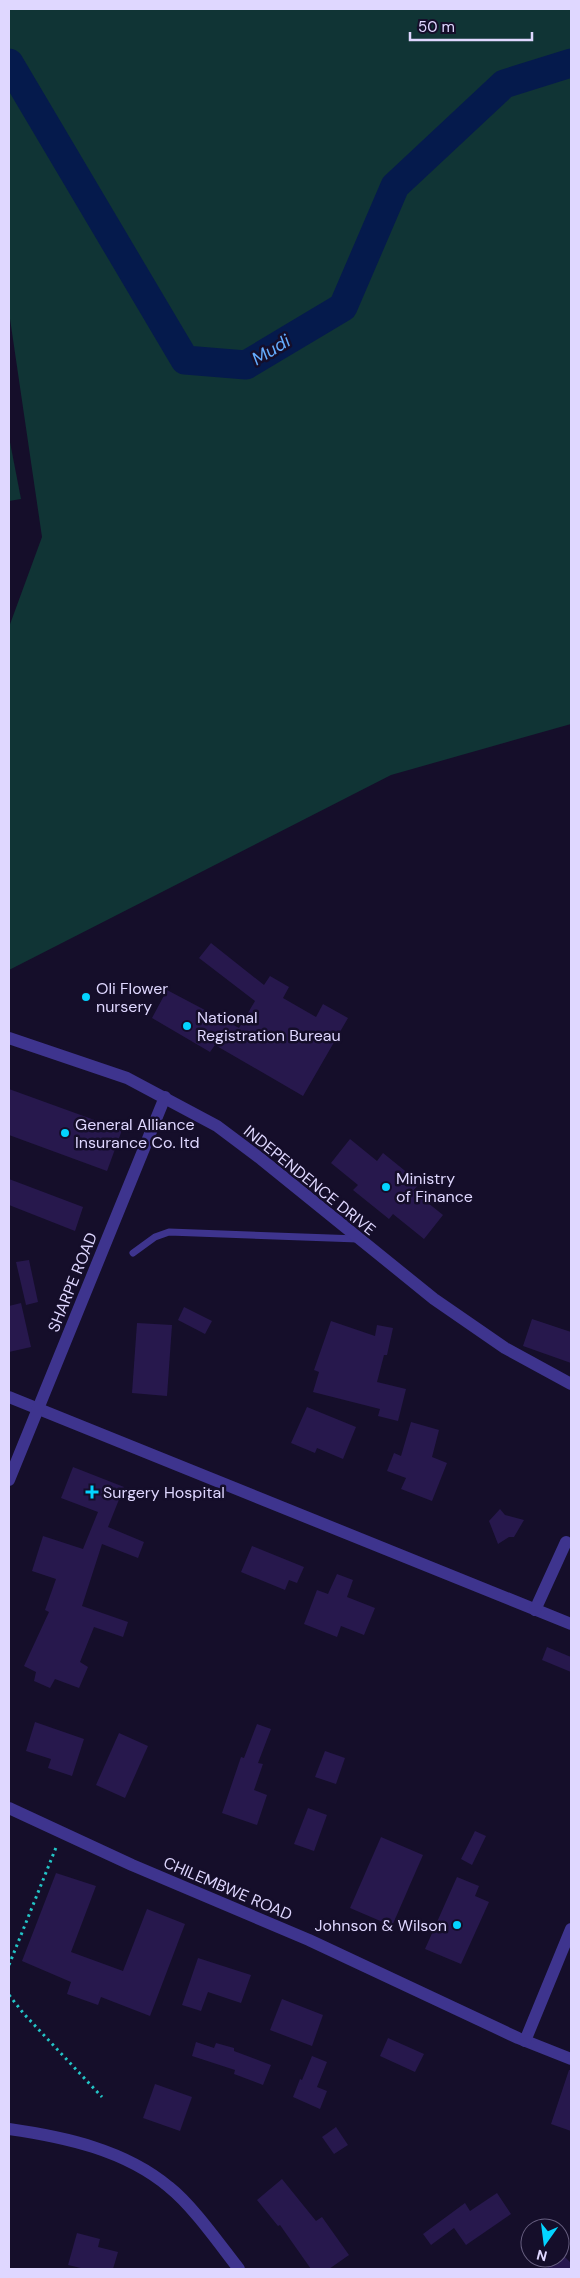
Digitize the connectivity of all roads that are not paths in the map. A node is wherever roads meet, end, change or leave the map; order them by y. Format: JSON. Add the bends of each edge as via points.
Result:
{"nodes":[{"id":1,"x":9,"y":1038,"type":"edge"},
{"id":2,"x":165,"y":1096,"type":"junction"},
{"id":3,"x":358,"y":1239,"type":"junction"},
{"id":4,"x":133,"y":1253,"type":"dead end"},
{"id":5,"x":571,"y":1384,"type":"edge"},
{"id":6,"x":9,"y":1397,"type":"edge"},
{"id":7,"x":38,"y":1410,"type":"junction"},
{"id":8,"x":9,"y":1480,"type":"edge"},
{"id":9,"x":566,"y":1542,"type":"dead end"},
{"id":10,"x":535,"y":1610,"type":"junction"},
{"id":11,"x":571,"y":1624,"type":"edge"},
{"id":12,"x":9,"y":1808,"type":"edge"},
{"id":13,"x":571,"y":1929,"type":"edge"},
{"id":14,"x":525,"y":2041,"type":"junction"},
{"id":15,"x":571,"y":2059,"type":"edge"},
{"id":16,"x":9,"y":2129,"type":"edge"},
{"id":17,"x":238,"y":2269,"type":"edge"}],
"edges":[{"from":1,"to":2,"type":"street","name":"INDEPENDENCE DRIVE","via":[[105,1069]]},
{"from":2,"to":3,"type":"street","name":"INDEPENDENCE DRIVE","via":[[217,1126]]},
{"from":2,"to":7,"type":"street","name":"SHARPE ROAD"},
{"from":3,"to":4,"type":"lane","via":[[169,1232],[155,1237]]},
{"from":3,"to":5,"type":"street","name":"INDEPENDENCE DRIVE","via":[[434,1299],[505,1348]]},
{"from":6,"to":7,"type":"street"},
{"from":7,"to":8,"type":"street","name":"SHARPE ROAD"},
{"from":7,"to":10,"type":"street"},
{"from":9,"to":10,"type":"street"},
{"from":10,"to":11,"type":"street"},
{"from":12,"to":14,"type":"street","name":"CHILEMBWE ROAD","via":[[132,1865],[310,1940]]},
{"from":13,"to":14,"type":"street"},
{"from":14,"to":15,"type":"street","name":"CHILEMBWE ROAD"},
{"from":16,"to":17,"type":"street","via":[[57,2136],[90,2146],[149,2172],[171,2188]]}]}
